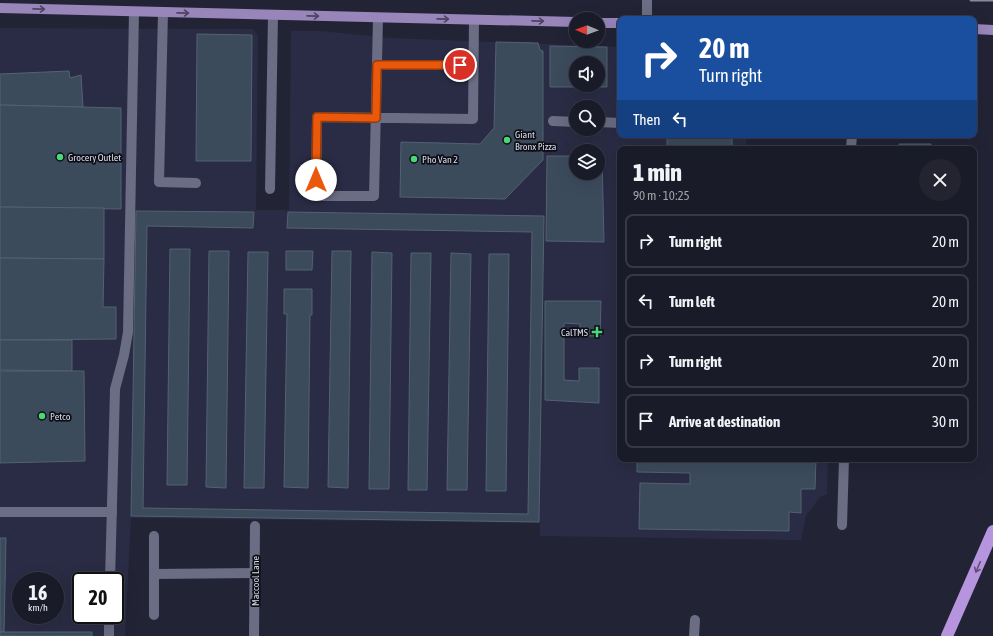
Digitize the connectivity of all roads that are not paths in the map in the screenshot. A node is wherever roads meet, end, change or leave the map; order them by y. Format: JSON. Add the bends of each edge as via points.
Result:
{"nodes":[{"id":1,"x":647,"y":0,"type":"edge"},
{"id":2,"x":0,"y":8,"type":"edge"},
{"id":3,"x":134,"y":12,"type":"junction"},
{"id":4,"x":163,"y":12,"type":"junction"},
{"id":5,"x":273,"y":15,"type":"junction"},
{"id":6,"x":647,"y":16,"type":"edge"},
{"id":7,"x":378,"y":18,"type":"junction"},
{"id":8,"x":474,"y":20,"type":"junction"},
{"id":9,"x":569,"y":22,"type":"edge"},
{"id":10,"x":605,"y":23,"type":"edge"},
{"id":11,"x":617,"y":23,"type":"edge"},
{"id":12,"x":977,"y":29,"type":"edge"},
{"id":13,"x":993,"y":30,"type":"edge"},
{"id":14,"x":377,"y":65,"type":"junction"},
{"id":15,"x":473,"y":65,"type":"junction"},
{"id":16,"x":376,"y":118,"type":"junction"},
{"id":17,"x":553,"y":121,"type":"dead end"},
{"id":18,"x":569,"y":122,"type":"edge"},
{"id":19,"x":605,"y":122,"type":"edge"},
{"id":20,"x":617,"y":123,"type":"edge"},
{"id":21,"x":196,"y":183,"type":"dead end"},
{"id":22,"x":270,"y":189,"type":"dead end"},
{"id":23,"x":844,"y":462,"type":"edge"},
{"id":24,"x":0,"y":512,"type":"edge"},
{"id":25,"x":112,"y":512,"type":"junction"},
{"id":26,"x":842,"y":525,"type":"dead end"},
{"id":27,"x":255,"y":526,"type":"dead end"},
{"id":28,"x":993,"y":531,"type":"edge"},
{"id":29,"x":154,"y":536,"type":"dead end"},
{"id":30,"x":110,"y":572,"type":"edge"},
{"id":31,"x":255,"y":573,"type":"junction"},
{"id":32,"x":155,"y":574,"type":"junction"},
{"id":33,"x":154,"y":615,"type":"dead end"},
{"id":34,"x":695,"y":620,"type":"dead end"},
{"id":35,"x":110,"y":624,"type":"edge"},
{"id":36,"x":109,"y":636,"type":"edge"},
{"id":37,"x":254,"y":636,"type":"edge"},
{"id":38,"x":694,"y":636,"type":"edge"},
{"id":39,"x":948,"y":636,"type":"edge"}],
"edges":[{"from":1,"to":6,"type":"street"},
{"from":2,"to":3,"type":"main road","one_way":true},
{"from":3,"to":4,"type":"main road"},
{"from":3,"to":25,"type":"street","via":[[128,332],[114,389]]},
{"from":4,"to":5,"type":"main road","one_way":true},
{"from":4,"to":21,"type":"street","via":[[159,182]]},
{"from":5,"to":7,"type":"main road","one_way":true},
{"from":5,"to":22,"type":"street"},
{"from":7,"to":8,"type":"main road","one_way":true},
{"from":7,"to":14,"type":"street"},
{"from":8,"to":9,"type":"main road","one_way":true},
{"from":8,"to":15,"type":"street"},
{"from":10,"to":11,"type":"main road"},
{"from":12,"to":13,"type":"main road"},
{"from":14,"to":15,"type":"street"},
{"from":14,"to":16,"type":"street"},
{"from":15,"to":16,"type":"street","via":[[473,119]]},
{"from":16,"to":16,"type":"street","via":[[374,196],[316,196],[317,117]]},
{"from":17,"to":18,"type":"street"},
{"from":19,"to":20,"type":"street"},
{"from":23,"to":26,"type":"street"},
{"from":24,"to":25,"type":"street"},
{"from":25,"to":30,"type":"street"},
{"from":27,"to":31,"type":"street","name":"Maccool Lane"},
{"from":28,"to":39,"type":"highway","one_way":true},
{"from":29,"to":32,"type":"street"},
{"from":31,"to":32,"type":"street"},
{"from":31,"to":37,"type":"street","name":"Maccool Lane"},
{"from":32,"to":33,"type":"street"},
{"from":34,"to":38,"type":"street"},
{"from":35,"to":36,"type":"street"}]}
